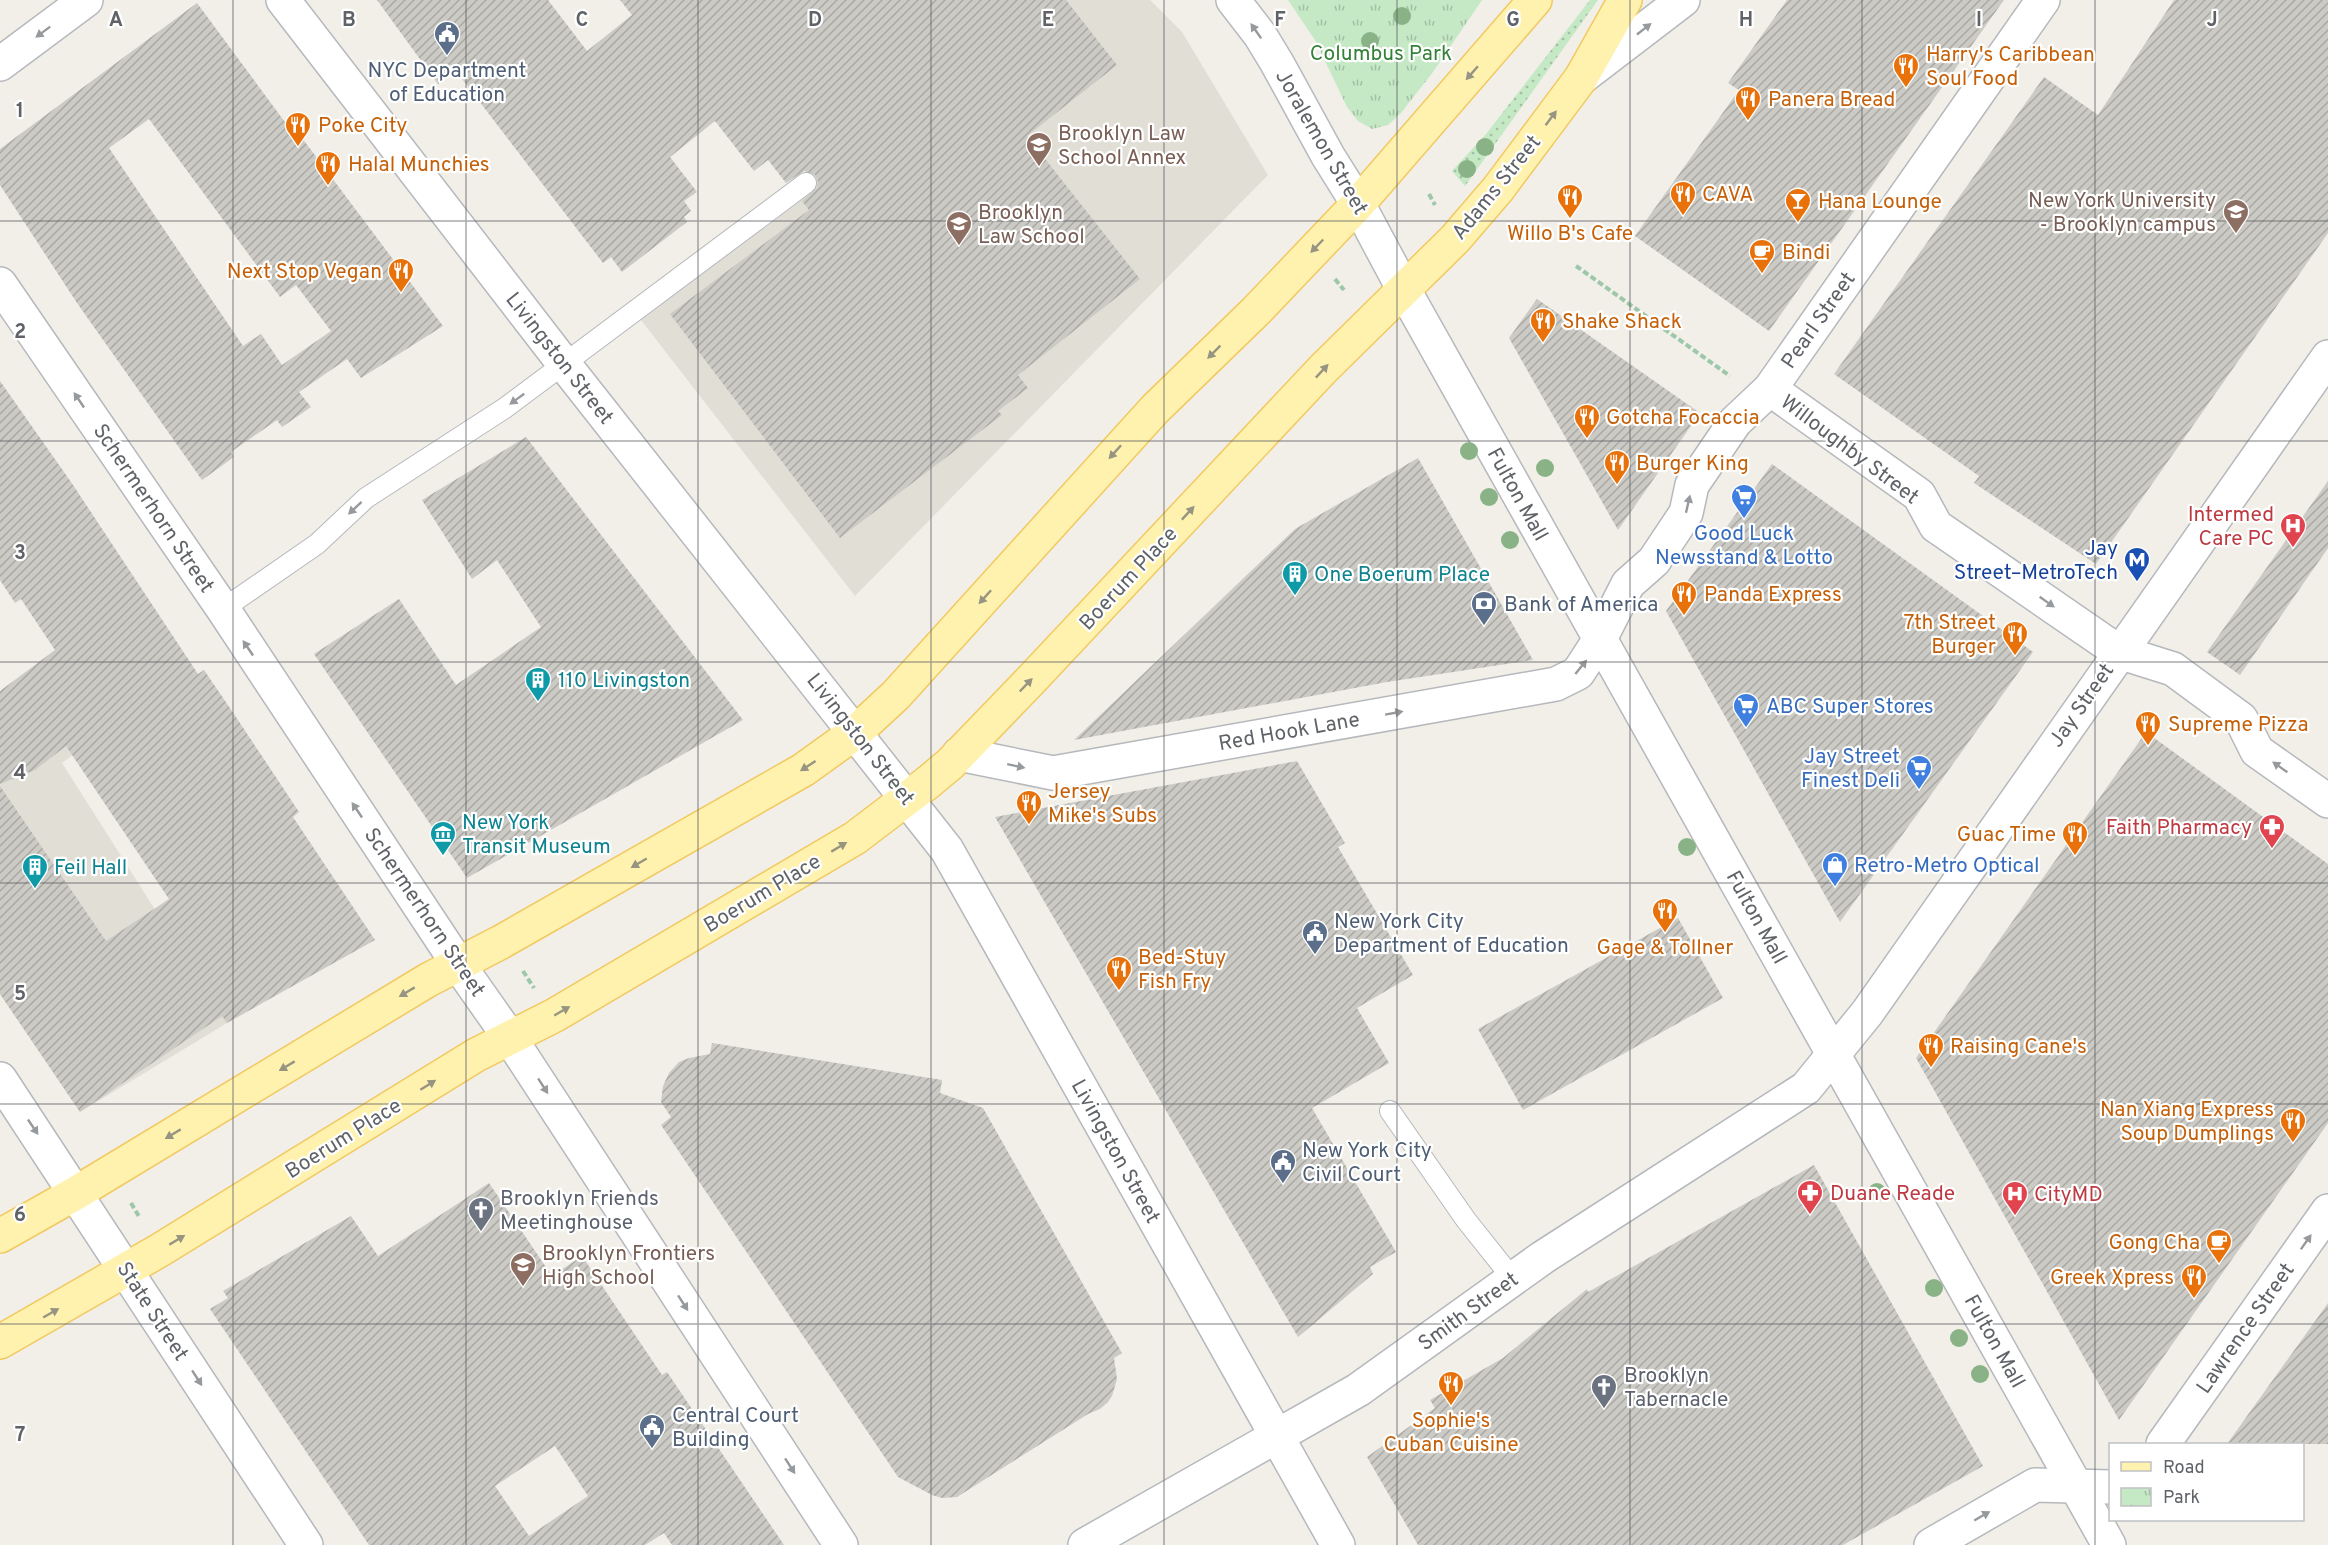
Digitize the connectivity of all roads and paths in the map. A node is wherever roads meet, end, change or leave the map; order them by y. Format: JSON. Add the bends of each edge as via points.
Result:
{"nodes":[{"id":1,"x":86,"y":0,"type":"edge"},
{"id":2,"x":284,"y":0,"type":"edge"},
{"id":3,"x":1233,"y":0,"type":"edge"},
{"id":4,"x":1535,"y":0,"type":"edge"},
{"id":5,"x":1625,"y":0,"type":"edge"},
{"id":6,"x":1683,"y":0,"type":"edge"},
{"id":7,"x":2043,"y":0,"type":"edge"},
{"id":8,"x":1517,"y":14,"type":"edge"},
{"id":9,"x":0,"y":64,"type":"edge"},
{"id":10,"x":1581,"y":78,"type":"junction"},
{"id":11,"x":806,"y":183,"type":"dead end"},
{"id":12,"x":1358,"y":204,"type":"junction"},
{"id":13,"x":1576,"y":266,"type":"dead end"},
{"id":14,"x":0,"y":284,"type":"edge"},
{"id":15,"x":1404,"y":290,"type":"junction"},
{"id":16,"x":2328,"y":357,"type":"edge"},
{"id":17,"x":564,"y":364,"type":"junction"},
{"id":18,"x":1735,"y":379,"type":"dead end"},
{"id":19,"x":1770,"y":389,"type":"junction"},
{"id":20,"x":223,"y":609,"type":"junction"},
{"id":21,"x":1600,"y":639,"type":"junction"},
{"id":22,"x":2119,"y":652,"type":"junction"},
{"id":23,"x":856,"y":732,"type":"junction"},
{"id":24,"x":959,"y":754,"type":"junction"},
{"id":25,"x":908,"y":798,"type":"junction"},
{"id":26,"x":2328,"y":801,"type":"edge"},
{"id":27,"x":519,"y":963,"type":"dead end"},
{"id":28,"x":458,"y":964,"type":"junction"},
{"id":29,"x":536,"y":991,"type":"dead end"},
{"id":30,"x":510,"y":1038,"type":"junction"},
{"id":31,"x":1834,"y":1053,"type":"junction"},
{"id":32,"x":0,"y":1079,"type":"edge"},
{"id":33,"x":1390,"y":1111,"type":"dead end"},
{"id":34,"x":76,"y":1193,"type":"junction"},
{"id":35,"x":130,"y":1201,"type":"dead end"},
{"id":36,"x":2328,"y":1211,"type":"edge"},
{"id":37,"x":140,"y":1218,"type":"dead end"},
{"id":38,"x":0,"y":1236,"type":"edge"},
{"id":39,"x":126,"y":1269,"type":"junction"},
{"id":40,"x":1513,"y":1279,"type":"junction"},
{"id":41,"x":0,"y":1342,"type":"edge"},
{"id":42,"x":1275,"y":1436,"type":"junction"},
{"id":43,"x":2164,"y":1443,"type":"edge"},
{"id":44,"x":2076,"y":1487,"type":"junction"},
{"id":45,"x":2109,"y":1487,"type":"edge"},
{"id":46,"x":306,"y":1545,"type":"edge"},
{"id":47,"x":841,"y":1545,"type":"edge"},
{"id":48,"x":1085,"y":1545,"type":"edge"},
{"id":49,"x":1338,"y":1545,"type":"edge"},
{"id":50,"x":1931,"y":1545,"type":"edge"},
{"id":51,"x":2109,"y":1545,"type":"edge"}],
"edges":[{"from":1,"to":9,"type":"street","one_way":true},
{"from":2,"to":17,"type":"street","name":"Livingston Street"},
{"from":12,"to":3,"type":"street","name":"Joralemon Street","one_way":true,"via":[[1260,34]]},
{"from":4,"to":8,"type":"main road"},
{"from":5,"to":10,"type":"main road","name":"Adams Street"},
{"from":10,"to":6,"type":"street","name":"Adams Street","one_way":true},
{"from":7,"to":19,"type":"street","name":"Pearl Street"},
{"from":8,"to":12,"type":"main road","one_way":true},
{"from":15,"to":10,"type":"main road","name":"Adams Street","one_way":true,"via":[[1498,189]]},
{"from":11,"to":17,"type":"lane"},
{"from":12,"to":15,"type":"street","name":"Joralemon Street"},
{"from":12,"to":23,"type":"main road","one_way":true,"via":[[1155,409],[896,695]]},
{"from":13,"to":18,"type":"path"},
{"from":20,"to":14,"type":"street","name":"Schermerhorn Street","one_way":true},
{"from":15,"to":21,"type":"street","name":"Fulton Mall"},
{"from":24,"to":15,"type":"main road","name":"Boerum Place","one_way":true,"via":[[1323,369]]},
{"from":16,"to":22,"type":"street","name":"Jay Street"},
{"from":17,"to":20,"type":"lane","one_way":true,"via":[[505,408],[366,498],[317,544]]},
{"from":17,"to":23,"type":"street","name":"Livingston Street"},
{"from":21,"to":19,"type":"street","name":"Pearl Street","one_way":true,"via":[[1628,584],[1653,561],[1686,513],[1692,484],[1735,422]]},
{"from":19,"to":22,"type":"street","name":"Willoughby Street","one_way":true,"via":[[1919,495],[1936,526]]},
{"from":28,"to":20,"type":"street","name":"Schermerhorn Street","one_way":true},
{"from":24,"to":21,"type":"street","name":"Red Hook Lane","one_way":true,"via":[[1053,773],[1556,684],[1578,673]]},
{"from":21,"to":31,"type":"street","name":"Fulton Mall"},
{"from":26,"to":22,"type":"street","name":"Willoughby Street","one_way":true,"via":[[2257,751],[2241,719],[2173,669]]},
{"from":22,"to":31,"type":"street","name":"Jay Street","via":[[1867,1013]]},
{"from":23,"to":25,"type":"street","name":"Livingston Street"},
{"from":23,"to":28,"type":"main road","one_way":true,"via":[[803,770]]},
{"from":24,"to":25,"type":"main road","name":"Boerum Place"},
{"from":30,"to":25,"type":"main road","name":"Boerum Place","one_way":true,"via":[[855,838]]},
{"from":25,"to":42,"type":"street","name":"Livingston Street","via":[[948,850]]},
{"from":27,"to":29,"type":"path"},
{"from":28,"to":30,"type":"street","name":"Schermerhorn Street"},
{"from":28,"to":34,"type":"main road","one_way":true},
{"from":39,"to":30,"type":"main road","name":"Boerum Place","one_way":true},
{"from":30,"to":47,"type":"street","name":"Schermerhorn Street","one_way":true},
{"from":31,"to":40,"type":"street","name":"Smith Street","via":[[1806,1088]]},
{"from":31,"to":44,"type":"street","name":"Fulton Mall"},
{"from":32,"to":34,"type":"street","name":"State Street","one_way":true},
{"from":33,"to":40,"type":"lane","via":[[1466,1220]]},
{"from":34,"to":38,"type":"main road"},
{"from":34,"to":39,"type":"street","name":"State Street"},
{"from":35,"to":37,"type":"path"},
{"from":43,"to":36,"type":"street","name":"Lawrence Street","one_way":true},
{"from":41,"to":39,"type":"main road","name":"Boerum Place","one_way":true},
{"from":39,"to":46,"type":"street","name":"State Street","one_way":true},
{"from":40,"to":42,"type":"street","name":"Smith Street","via":[[1358,1390]]},
{"from":42,"to":48,"type":"street","name":"Smith Street"},
{"from":42,"to":49,"type":"street","name":"Livingston Street"},
{"from":44,"to":45,"type":"street"},
{"from":50,"to":44,"type":"street","one_way":true,"via":[[2034,1485]]},
{"from":44,"to":51,"type":"street","name":"Fulton Mall"}]}
